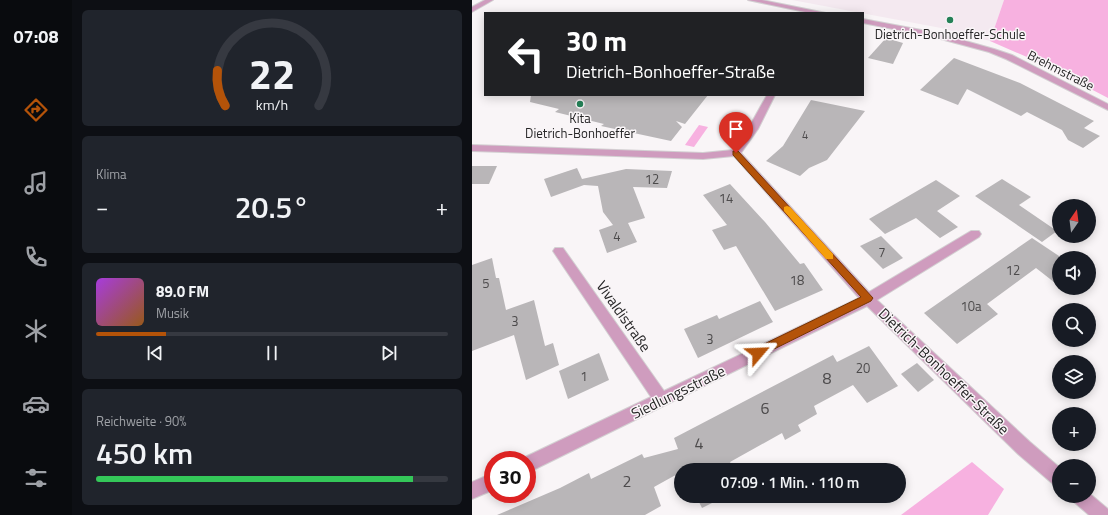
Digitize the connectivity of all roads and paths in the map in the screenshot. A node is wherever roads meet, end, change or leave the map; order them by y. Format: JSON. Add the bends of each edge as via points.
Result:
{"nodes":[{"id":1,"x":490,"y":0,"type":"edge"},
{"id":2,"x":751,"y":0,"type":"edge"},
{"id":3,"x":472,"y":10,"type":"edge"},
{"id":4,"x":817,"y":12,"type":"edge"},
{"id":5,"x":864,"y":21,"type":"edge"},
{"id":6,"x":770,"y":96,"type":"edge"},
{"id":7,"x":1108,"y":107,"type":"edge"},
{"id":8,"x":472,"y":148,"type":"edge"},
{"id":9,"x":736,"y":153,"type":"junction"},
{"id":10,"x":975,"y":234,"type":"dead end"},
{"id":11,"x":559,"y":251,"type":"dead end"},
{"id":12,"x":868,"y":298,"type":"junction"},
{"id":13,"x":662,"y":400,"type":"junction"},
{"id":14,"x":536,"y":461,"type":"edge"},
{"id":15,"x":1052,"y":472,"type":"edge"},
{"id":16,"x":484,"y":485,"type":"edge"},
{"id":17,"x":472,"y":491,"type":"edge"},
{"id":18,"x":1088,"y":503,"type":"edge"},
{"id":19,"x":1102,"y":515,"type":"edge"}],
"edges":[{"from":1,"to":3,"type":"street"},
{"from":2,"to":4,"type":"street"},
{"from":5,"to":7,"type":"street","name":"Brehmstraße","via":[[936,34],[992,51]]},
{"from":6,"to":9,"type":"street"},
{"from":8,"to":9,"type":"street","via":[[704,156]]},
{"from":9,"to":12,"type":"street","name":"Dietrich-Bonhoeffer-Straße"},
{"from":10,"to":12,"type":"street","name":"Siedlungsstraße"},
{"from":11,"to":13,"type":"street","name":"Vivaldistraße"},
{"from":12,"to":13,"type":"street","name":"Siedlungsstraße"},
{"from":12,"to":15,"type":"street","name":"Dietrich-Bonhoeffer-Straße"},
{"from":13,"to":14,"type":"street","name":"Siedlungsstraße"},
{"from":16,"to":17,"type":"street"},
{"from":18,"to":19,"type":"street"}]}
